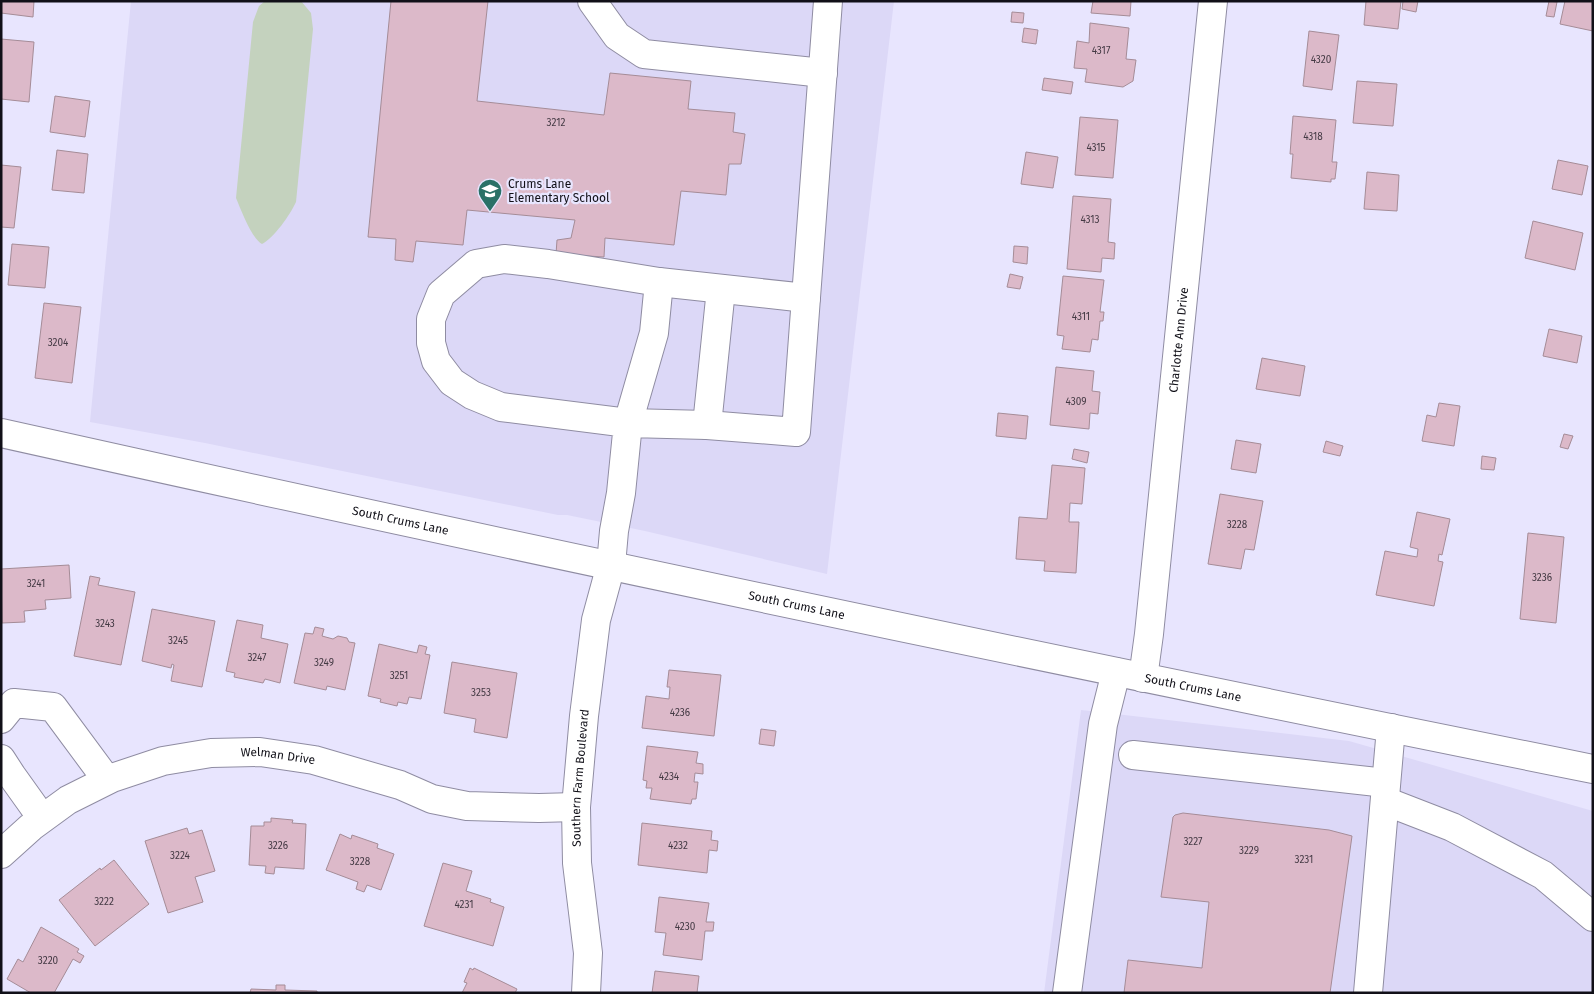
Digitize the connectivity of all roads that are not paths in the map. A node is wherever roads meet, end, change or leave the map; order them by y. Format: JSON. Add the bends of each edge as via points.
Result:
{"nodes":[{"id":1,"x":592,"y":1,"type":"edge"},
{"id":2,"x":828,"y":1,"type":"edge"},
{"id":3,"x":1213,"y":1,"type":"edge"},
{"id":4,"x":822,"y":73,"type":"junction"},
{"id":5,"x":659,"y":282,"type":"junction"},
{"id":6,"x":721,"y":289,"type":"junction"},
{"id":7,"x":806,"y":298,"type":"junction"},
{"id":8,"x":628,"y":423,"type":"junction"},
{"id":9,"x":707,"y":425,"type":"junction"},
{"id":10,"x":1,"y":433,"type":"edge"},
{"id":11,"x":610,"y":565,"type":"junction"},
{"id":12,"x":1116,"y":672,"type":"junction"},
{"id":13,"x":1142,"y":678,"type":"junction"},
{"id":14,"x":1,"y":719,"type":"edge"},
{"id":15,"x":1391,"y":728,"type":"junction"},
{"id":16,"x":1133,"y":755,"type":"dead end"},
{"id":17,"x":1,"y":759,"type":"edge"},
{"id":18,"x":1593,"y":769,"type":"edge"},
{"id":19,"x":108,"y":780,"type":"junction"},
{"id":20,"x":1385,"y":792,"type":"junction"},
{"id":21,"x":576,"y":807,"type":"junction"},
{"id":22,"x":42,"y":818,"type":"junction"},
{"id":23,"x":1,"y":854,"type":"edge"},
{"id":24,"x":1593,"y":917,"type":"edge"},
{"id":25,"x":586,"y":993,"type":"edge"},
{"id":26,"x":1067,"y":993,"type":"edge"},
{"id":27,"x":1368,"y":993,"type":"edge"}],
"edges":[{"from":1,"to":4,"type":"street","via":[[617,36],[644,54]]},
{"from":2,"to":4,"type":"street"},
{"from":3,"to":13,"type":"street","name":"Charlotte Ann Drive"},
{"from":4,"to":7,"type":"street"},
{"from":5,"to":6,"type":"street"},
{"from":5,"to":8,"type":"street","name":"Southern Farm Boulevard","via":[[654,333]]},
{"from":5,"to":8,"type":"street","via":[[504,259],[476,264],[441,294],[430,319],[431,344],[436,361],[452,382],[472,395],[502,407]]},
{"from":6,"to":7,"type":"street"},
{"from":6,"to":9,"type":"street"},
{"from":7,"to":9,"type":"street","via":[[796,432]]},
{"from":8,"to":9,"type":"street"},
{"from":8,"to":11,"type":"street","name":"Southern Farm Boulevard"},
{"from":10,"to":11,"type":"street","name":"South Crums Lane"},
{"from":11,"to":12,"type":"street","name":"South Crums Lane"},
{"from":11,"to":21,"type":"street","name":"Southern Farm Boulevard","via":[[595,629]]},
{"from":12,"to":13,"type":"street","name":"South Crums Lane"},
{"from":12,"to":26,"type":"street","via":[[1103,724]]},
{"from":13,"to":15,"type":"street","name":"South Crums Lane"},
{"from":14,"to":19,"type":"street","via":[[14,703],[53,707]]},
{"from":15,"to":18,"type":"street","name":"South Crums Lane"},
{"from":15,"to":20,"type":"street"},
{"from":16,"to":20,"type":"street"},
{"from":17,"to":22,"type":"street"},
{"from":19,"to":21,"type":"street","name":"Welman Drive","via":[[163,761],[211,753],[260,752],[314,760],[467,806]]},
{"from":19,"to":22,"type":"street","name":"Welman Drive","via":[[68,800]]},
{"from":20,"to":24,"type":"street","via":[[1543,876]]},
{"from":20,"to":27,"type":"street"},
{"from":21,"to":25,"type":"street","name":"Southern Farm Boulevard","via":[[577,863],[588,953]]},
{"from":22,"to":23,"type":"street","name":"Welman Drive"}]}
